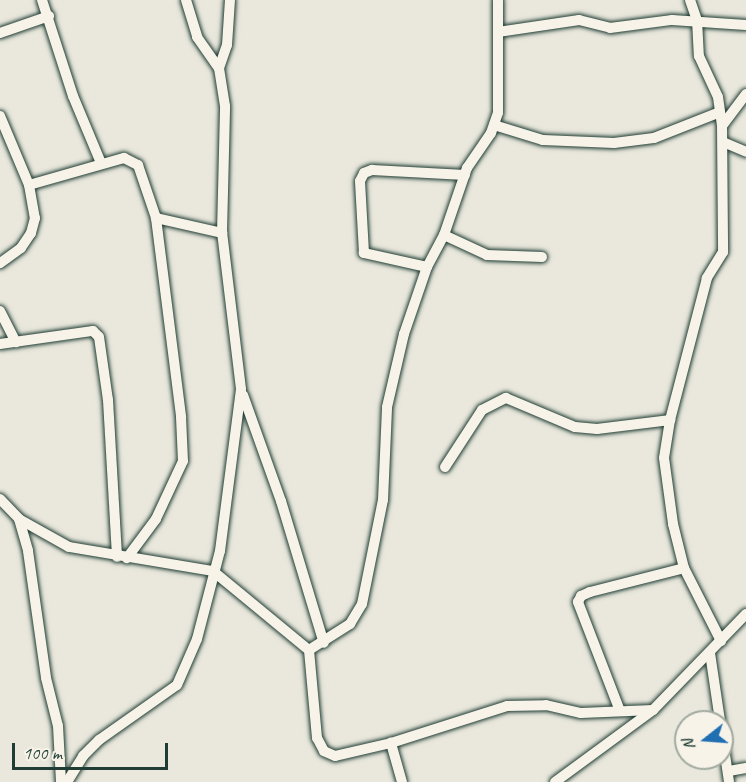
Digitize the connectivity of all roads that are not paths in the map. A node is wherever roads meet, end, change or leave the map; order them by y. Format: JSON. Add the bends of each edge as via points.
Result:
{"nodes":[{"id":1,"x":42,"y":0,"type":"edge"},
{"id":2,"x":186,"y":0,"type":"edge"},
{"id":3,"x":230,"y":0,"type":"edge"},
{"id":4,"x":498,"y":0,"type":"edge"},
{"id":5,"x":690,"y":0,"type":"edge"},
{"id":6,"x":49,"y":16,"type":"junction"},
{"id":7,"x":697,"y":20,"type":"junction"},
{"id":8,"x":746,"y":26,"type":"edge"},
{"id":9,"x":498,"y":32,"type":"junction"},
{"id":10,"x":0,"y":33,"type":"edge"},
{"id":11,"x":219,"y":68,"type":"junction"},
{"id":12,"x":746,"y":94,"type":"edge"},
{"id":13,"x":720,"y":112,"type":"junction"},
{"id":14,"x":0,"y":116,"type":"edge"},
{"id":15,"x":494,"y":125,"type":"junction"},
{"id":16,"x":722,"y":126,"type":"junction"},
{"id":17,"x":723,"y":141,"type":"junction"},
{"id":18,"x":746,"y":152,"type":"edge"},
{"id":19,"x":101,"y":163,"type":"junction"},
{"id":20,"x":465,"y":176,"type":"junction"},
{"id":21,"x":29,"y":185,"type":"junction"},
{"id":22,"x":156,"y":218,"type":"junction"},
{"id":23,"x":222,"y":233,"type":"junction"},
{"id":24,"x":444,"y":235,"type":"junction"},
{"id":25,"x":542,"y":257,"type":"dead end"},
{"id":26,"x":0,"y":263,"type":"edge"},
{"id":27,"x":427,"y":267,"type":"junction"},
{"id":28,"x":0,"y":311,"type":"edge"},
{"id":29,"x":16,"y":342,"type":"junction"},
{"id":30,"x":0,"y":344,"type":"edge"},
{"id":31,"x":241,"y":389,"type":"junction"},
{"id":32,"x":670,"y":420,"type":"junction"},
{"id":33,"x":445,"y":467,"type":"dead end"},
{"id":34,"x":0,"y":499,"type":"edge"},
{"id":35,"x":20,"y":519,"type":"junction"},
{"id":36,"x":122,"y":558,"type":"junction"},
{"id":37,"x":684,"y":568,"type":"junction"},
{"id":38,"x":213,"y":571,"type":"junction"},
{"id":39,"x":746,"y":614,"type":"edge"},
{"id":40,"x":721,"y":641,"type":"junction"},
{"id":41,"x":324,"y":643,"type":"junction"},
{"id":42,"x":309,"y":651,"type":"junction"},
{"id":43,"x":710,"y":652,"type":"junction"},
{"id":44,"x":653,"y":710,"type":"junction"},
{"id":45,"x":620,"y":711,"type":"junction"},
{"id":46,"x":391,"y":743,"type":"junction"},
{"id":47,"x":746,"y":768,"type":"edge"},
{"id":48,"x":729,"y":776,"type":"edge"},
{"id":49,"x":61,"y":782,"type":"edge"},
{"id":50,"x":67,"y":782,"type":"edge"},
{"id":51,"x":402,"y":782,"type":"edge"},
{"id":52,"x":555,"y":782,"type":"edge"}],
"edges":[{"from":1,"to":6,"type":"street"},
{"from":2,"to":11,"type":"street","via":[[197,37]]},
{"from":3,"to":11,"type":"street","via":[[227,45]]},
{"from":4,"to":9,"type":"street"},
{"from":5,"to":7,"type":"street"},
{"from":6,"to":10,"type":"street"},
{"from":6,"to":19,"type":"street","via":[[73,96]]},
{"from":7,"to":8,"type":"street"},
{"from":7,"to":9,"type":"street","via":[[630,28],[569,20]]},
{"from":7,"to":13,"type":"street","via":[[699,56],[718,97]]},
{"from":9,"to":15,"type":"street","via":[[498,113]]},
{"from":11,"to":23,"type":"street","via":[[225,106]]},
{"from":12,"to":16,"type":"street"},
{"from":13,"to":15,"type":"street","via":[[654,138],[614,142],[543,140]]},
{"from":13,"to":16,"type":"street"},
{"from":14,"to":21,"type":"street"},
{"from":15,"to":20,"type":"street"},
{"from":16,"to":17,"type":"street"},
{"from":17,"to":18,"type":"street"},
{"from":17,"to":32,"type":"street","via":[[723,252],[707,278]]},
{"from":19,"to":21,"type":"street"},
{"from":19,"to":22,"type":"street","via":[[124,158],[138,165]]},
{"from":20,"to":24,"type":"street"},
{"from":20,"to":27,"type":"street","via":[[372,170],[364,173],[360,181],[364,253]]},
{"from":21,"to":26,"type":"street","via":[[35,218],[32,233],[8,260]]},
{"from":22,"to":23,"type":"street"},
{"from":22,"to":36,"type":"street","via":[[183,461],[156,519]]},
{"from":23,"to":31,"type":"street"},
{"from":24,"to":25,"type":"street","via":[[487,255]]},
{"from":24,"to":27,"type":"street"},
{"from":27,"to":41,"type":"street","via":[[387,407],[383,500],[362,604],[350,624]]},
{"from":28,"to":29,"type":"street"},
{"from":29,"to":30,"type":"street"},
{"from":29,"to":36,"type":"street","via":[[93,331],[99,337]]},
{"from":31,"to":38,"type":"street","via":[[228,503]]},
{"from":31,"to":41,"type":"street","via":[[281,501]]},
{"from":32,"to":33,"type":"street","via":[[597,429],[575,427],[506,398],[482,410]]},
{"from":32,"to":37,"type":"street","via":[[664,458]]},
{"from":34,"to":35,"type":"street"},
{"from":35,"to":36,"type":"street","via":[[69,548]]},
{"from":35,"to":49,"type":"street","via":[[46,678],[58,726]]},
{"from":36,"to":38,"type":"street"},
{"from":37,"to":40,"type":"street"},
{"from":37,"to":45,"type":"street","via":[[590,592],[578,602]]},
{"from":38,"to":42,"type":"street"},
{"from":38,"to":50,"type":"street","via":[[197,639],[177,685],[99,740],[83,756]]},
{"from":39,"to":40,"type":"street"},
{"from":40,"to":43,"type":"street"},
{"from":41,"to":42,"type":"street"},
{"from":42,"to":46,"type":"street","via":[[317,738],[324,751],[335,756]]},
{"from":43,"to":44,"type":"street"},
{"from":43,"to":48,"type":"street"},
{"from":44,"to":45,"type":"street"},
{"from":44,"to":52,"type":"street"},
{"from":45,"to":46,"type":"street","via":[[581,713],[546,705],[507,706]]},
{"from":46,"to":51,"type":"street"},
{"from":47,"to":48,"type":"street"}]}
